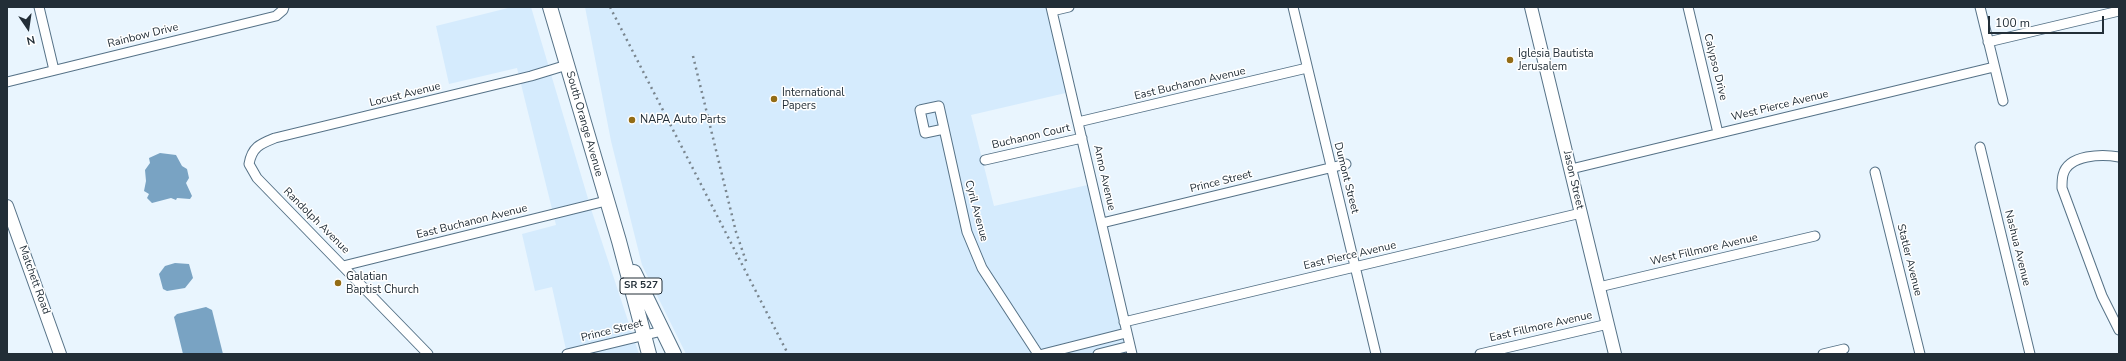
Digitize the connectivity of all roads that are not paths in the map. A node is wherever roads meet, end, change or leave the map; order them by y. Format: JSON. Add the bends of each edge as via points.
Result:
{"nodes":[{"id":1,"x":39,"y":7,"type":"edge"},
{"id":2,"x":550,"y":7,"type":"edge"},
{"id":3,"x":1069,"y":7,"type":"edge"},
{"id":4,"x":1293,"y":7,"type":"edge"},
{"id":5,"x":1531,"y":7,"type":"edge"},
{"id":6,"x":1688,"y":7,"type":"edge"},
{"id":7,"x":1980,"y":7,"type":"edge"},
{"id":8,"x":283,"y":9,"type":"edge"},
{"id":9,"x":1051,"y":9,"type":"edge"},
{"id":10,"x":2119,"y":11,"type":"edge"},
{"id":11,"x":1988,"y":42,"type":"junction"},
{"id":12,"x":567,"y":65,"type":"junction"},
{"id":13,"x":1994,"y":67,"type":"junction"},
{"id":14,"x":1307,"y":68,"type":"junction"},
{"id":15,"x":54,"y":70,"type":"junction"},
{"id":16,"x":7,"y":82,"type":"edge"},
{"id":17,"x":2003,"y":101,"type":"dead end"},
{"id":18,"x":1078,"y":122,"type":"junction"},
{"id":19,"x":944,"y":129,"type":"dead end"},
{"id":20,"x":1718,"y":133,"type":"junction"},
{"id":21,"x":1082,"y":138,"type":"junction"},
{"id":22,"x":1980,"y":147,"type":"dead end"},
{"id":23,"x":251,"y":152,"type":"joint"},
{"id":24,"x":2119,"y":157,"type":"edge"},
{"id":25,"x":986,"y":160,"type":"dead end"},
{"id":26,"x":1346,"y":164,"type":"dead end"},
{"id":27,"x":1331,"y":168,"type":"junction"},
{"id":28,"x":1571,"y":169,"type":"junction"},
{"id":29,"x":1875,"y":172,"type":"dead end"},
{"id":30,"x":606,"y":202,"type":"junction"},
{"id":31,"x":7,"y":206,"type":"edge"},
{"id":32,"x":1581,"y":213,"type":"junction"},
{"id":33,"x":1102,"y":224,"type":"junction"},
{"id":34,"x":1815,"y":236,"type":"dead end"},
{"id":35,"x":619,"y":241,"type":"junction"},
{"id":36,"x":343,"y":266,"type":"junction"},
{"id":37,"x":1356,"y":267,"type":"junction"},
{"id":38,"x":1598,"y":287,"type":"junction"},
{"id":39,"x":1124,"y":322,"type":"junction"},
{"id":40,"x":1608,"y":324,"type":"junction"},
{"id":41,"x":2119,"y":330,"type":"edge"},
{"id":42,"x":662,"y":331,"type":"junction"},
{"id":43,"x":1126,"y":333,"type":"junction"},
{"id":44,"x":644,"y":336,"type":"junction"},
{"id":45,"x":1109,"y":338,"type":"junction"},
{"id":46,"x":1844,"y":349,"type":"dead end"},
{"id":47,"x":1115,"y":350,"type":"junction"},
{"id":48,"x":1131,"y":350,"type":"edge"},
{"id":49,"x":60,"y":354,"type":"edge"},
{"id":50,"x":428,"y":354,"type":"edge"},
{"id":51,"x":567,"y":354,"type":"edge"},
{"id":52,"x":649,"y":354,"type":"edge"},
{"id":53,"x":674,"y":354,"type":"edge"},
{"id":54,"x":1038,"y":354,"type":"edge"},
{"id":55,"x":1043,"y":354,"type":"edge"},
{"id":56,"x":1098,"y":354,"type":"edge"},
{"id":57,"x":1376,"y":354,"type":"edge"},
{"id":58,"x":1480,"y":354,"type":"edge"},
{"id":59,"x":1615,"y":354,"type":"edge"},
{"id":60,"x":1823,"y":354,"type":"edge"},
{"id":61,"x":1920,"y":354,"type":"edge"},
{"id":62,"x":2030,"y":354,"type":"edge"}],
"edges":[{"from":1,"to":15,"type":"street"},
{"from":2,"to":12,"type":"main road","name":"South Orange Avenue","number":"SR 527"},
{"from":3,"to":9,"type":"street"},
{"from":4,"to":14,"type":"street","name":"Dumont Street"},
{"from":5,"to":28,"type":"street","name":"Jason Street"},
{"from":6,"to":20,"type":"street","name":"Calypso Drive"},
{"from":7,"to":11,"type":"street"},
{"from":8,"to":15,"type":"street","name":"Rainbow Drive","via":[[276,16]]},
{"from":9,"to":18,"type":"street","name":"Anno Avenue"},
{"from":10,"to":11,"type":"street"},
{"from":11,"to":13,"type":"street"},
{"from":12,"to":23,"type":"street","name":"Locust Avenue","via":[[275,138],[255,146]]},
{"from":12,"to":30,"type":"main road","name":"South Orange Avenue","number":"SR 527"},
{"from":13,"to":17,"type":"street"},
{"from":13,"to":20,"type":"street","name":"West Pierce Avenue"},
{"from":14,"to":18,"type":"street","name":"East Buchanon Avenue"},
{"from":14,"to":27,"type":"street","name":"Dumont Street"},
{"from":15,"to":16,"type":"street","name":"Rainbow Drive"},
{"from":18,"to":21,"type":"street","name":"Anno Avenue"},
{"from":19,"to":54,"type":"street","name":"Cyril Avenue","via":[[967,232],[982,268]]},
{"from":20,"to":28,"type":"street","name":"West Pierce Avenue"},
{"from":21,"to":25,"type":"street","name":"Buchanon Court"},
{"from":21,"to":33,"type":"street","name":"Anno Avenue"},
{"from":22,"to":62,"type":"street","name":"Nashua Avenue"},
{"from":23,"to":36,"type":"street","name":"Randolph Avenue","via":[[249,164],[257,178]]},
{"from":24,"to":41,"type":"street","via":[[2099,154],[2079,160],[2068,166],[2063,175],[2062,188],[2102,296]]},
{"from":26,"to":27,"type":"street","name":"Prince Street"},
{"from":27,"to":33,"type":"street","name":"Prince Street"},
{"from":27,"to":37,"type":"street","name":"Dumont Street"},
{"from":28,"to":32,"type":"street","name":"Jason Street"},
{"from":29,"to":61,"type":"street","name":"Statler Avenue"},
{"from":30,"to":35,"type":"main road","name":"South Orange Avenue","number":"SR 527"},
{"from":30,"to":36,"type":"street","name":"East Buchanon Avenue"},
{"from":31,"to":49,"type":"street","name":"Matchett Road"},
{"from":32,"to":37,"type":"street","name":"East Pierce Avenue"},
{"from":32,"to":38,"type":"street","name":"Jason Street"},
{"from":33,"to":39,"type":"street","name":"Anno Avenue"},
{"from":34,"to":38,"type":"street","name":"West Fillmore Avenue"},
{"from":35,"to":42,"type":"main road","name":"South Orange Avenue","number":"SR 527"},
{"from":35,"to":44,"type":"main road","name":"South Orange Avenue","number":"SR 527"},
{"from":36,"to":50,"type":"street","name":"Randolph Avenue"},
{"from":37,"to":39,"type":"street","name":"East Pierce Avenue"},
{"from":37,"to":57,"type":"street","name":"Dumont Street"},
{"from":38,"to":40,"type":"street","name":"Jason Street"},
{"from":39,"to":43,"type":"street","name":"Anno Avenue"},
{"from":40,"to":58,"type":"street","name":"East Fillmore Avenue"},
{"from":40,"to":59,"type":"street","name":"Jason Street"},
{"from":42,"to":44,"type":"street","name":"Prince Street"},
{"from":42,"to":53,"type":"main road","name":"South Orange Avenue","number":"SR 527"},
{"from":43,"to":45,"type":"street"},
{"from":43,"to":48,"type":"street","name":"Anno Avenue"},
{"from":44,"to":51,"type":"street","name":"Prince Street"},
{"from":44,"to":52,"type":"main road","number":"SR 527"},
{"from":45,"to":47,"type":"street"},
{"from":45,"to":55,"type":"street"},
{"from":46,"to":60,"type":"street"},
{"from":47,"to":48,"type":"street"},
{"from":47,"to":56,"type":"street"}]}
